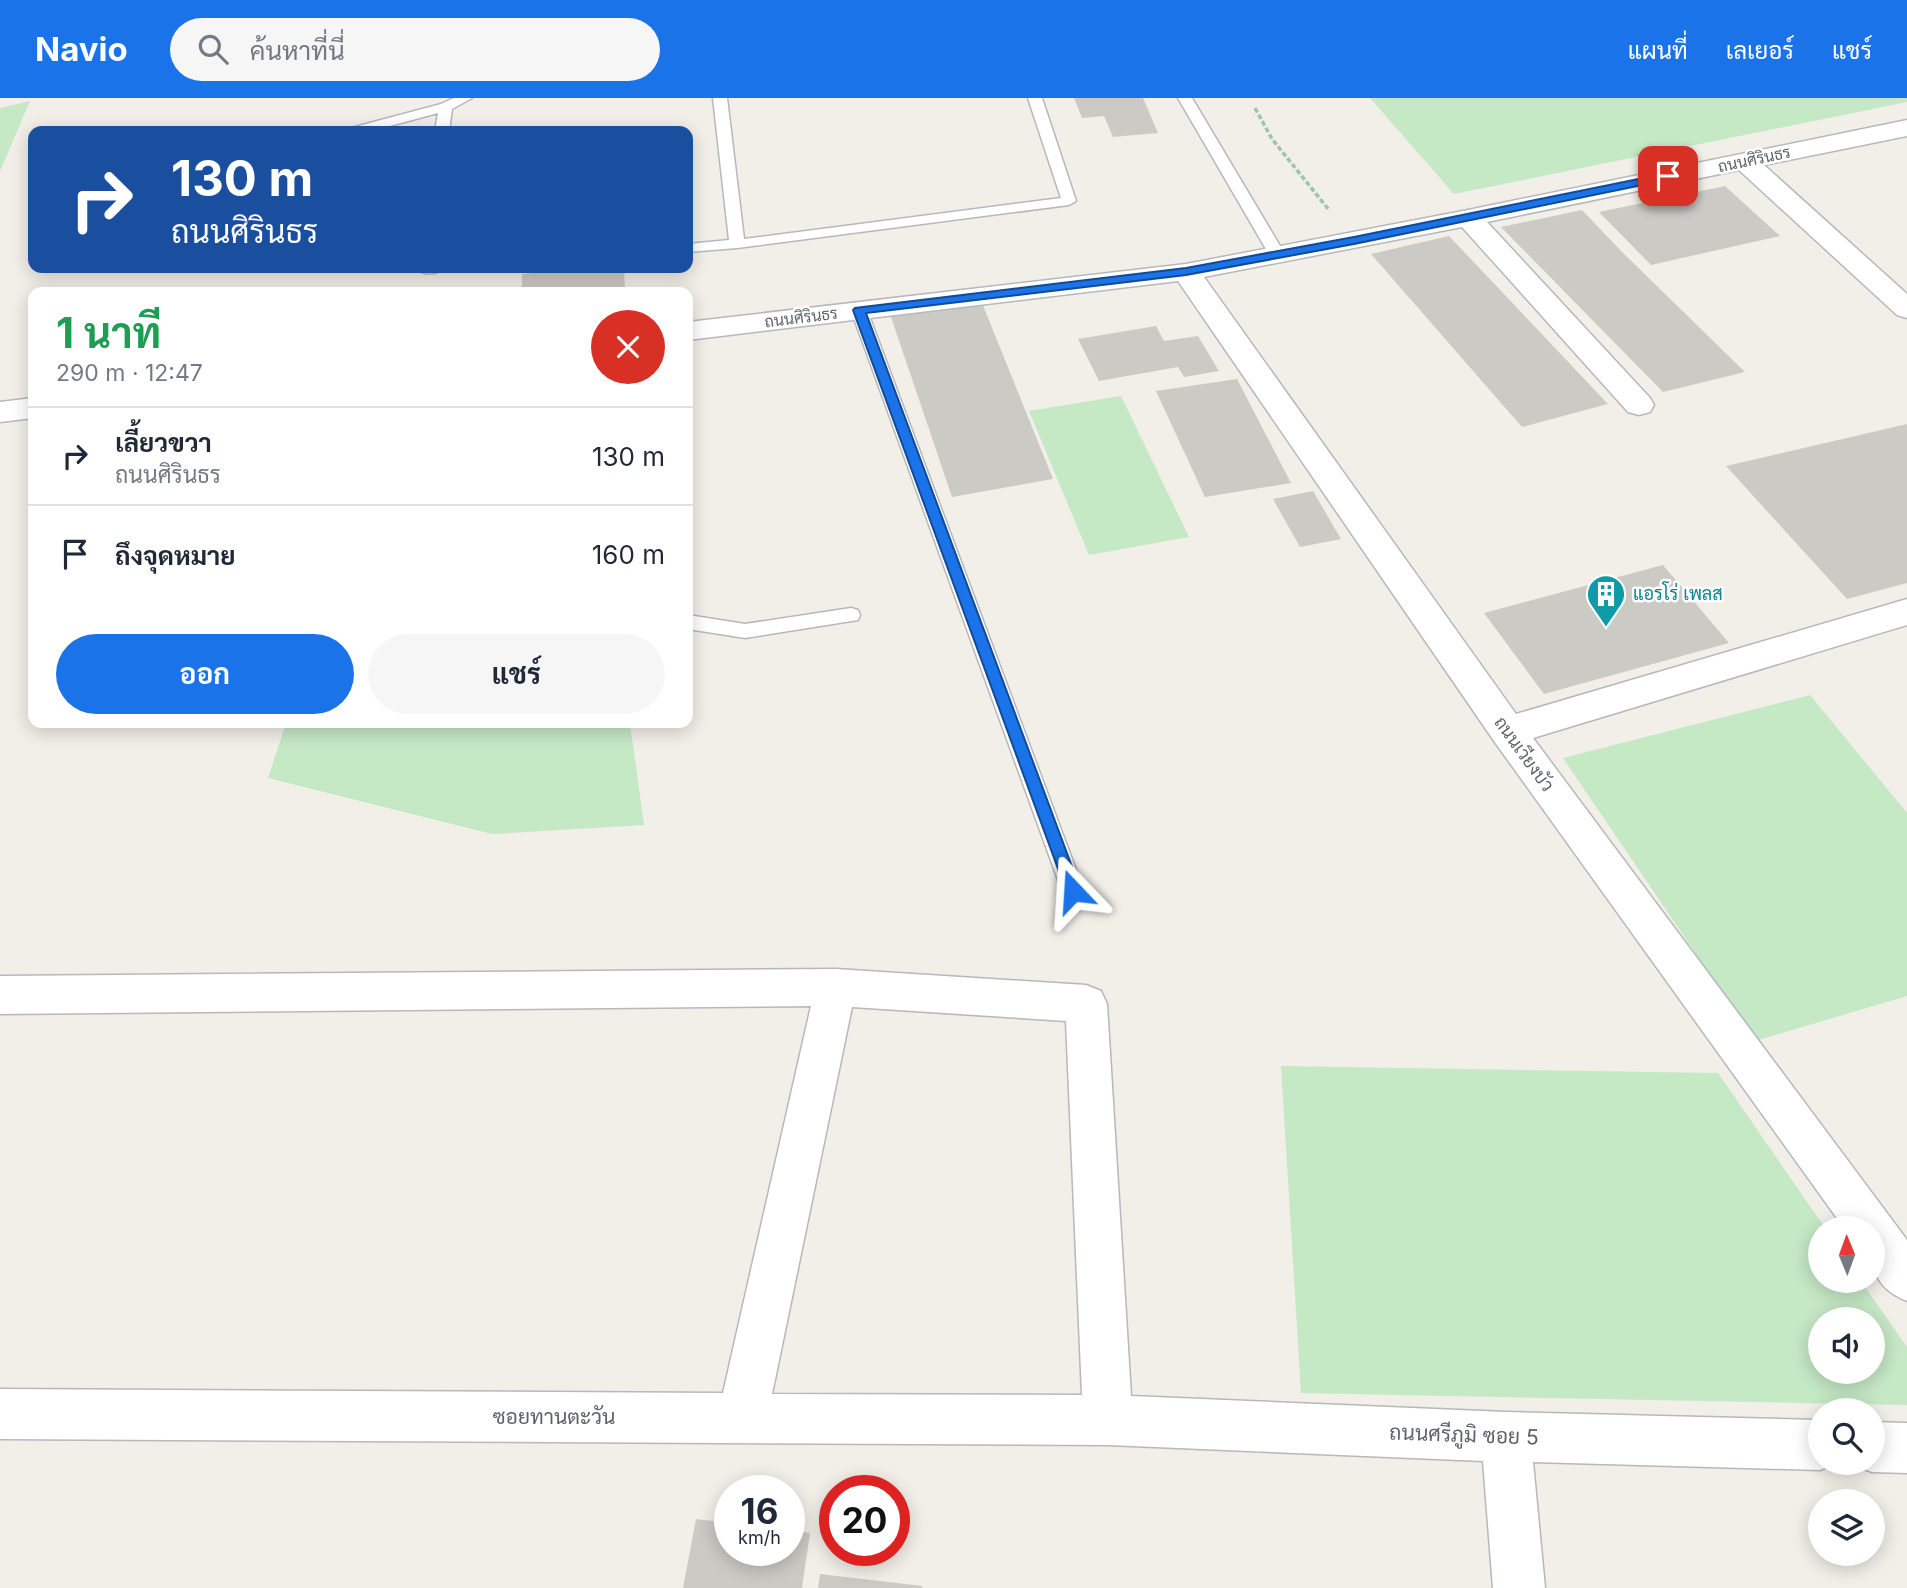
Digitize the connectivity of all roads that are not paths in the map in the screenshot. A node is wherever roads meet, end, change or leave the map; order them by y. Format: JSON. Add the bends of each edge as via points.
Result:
{"nodes":[{"id":1,"x":466,"y":98,"type":"edge"},
{"id":2,"x":720,"y":98,"type":"edge"},
{"id":3,"x":1035,"y":98,"type":"edge"},
{"id":4,"x":1185,"y":98,"type":"edge"},
{"id":5,"x":446,"y":107,"type":"junction"},
{"id":6,"x":375,"y":126,"type":"edge"},
{"id":7,"x":443,"y":126,"type":"edge"},
{"id":8,"x":1907,"y":128,"type":"edge"},
{"id":9,"x":1744,"y":161,"type":"junction"},
{"id":10,"x":1468,"y":218,"type":"junction"},
{"id":11,"x":737,"y":244,"type":"junction"},
{"id":12,"x":693,"y":248,"type":"edge"},
{"id":13,"x":1278,"y":256,"type":"junction"},
{"id":14,"x":1186,"y":272,"type":"junction"},
{"id":15,"x":1907,"y":309,"type":"edge"},
{"id":16,"x":859,"y":310,"type":"junction"},
{"id":17,"x":693,"y":330,"type":"edge"},
{"id":18,"x":1639,"y":405,"type":"dead end"},
{"id":19,"x":28,"y":409,"type":"edge"},
{"id":20,"x":0,"y":412,"type":"edge"},
{"id":21,"x":1907,"y":612,"type":"edge"},
{"id":22,"x":851,"y":615,"type":"dead end"},
{"id":23,"x":693,"y":623,"type":"edge"},
{"id":24,"x":1507,"y":731,"type":"junction"},
{"id":25,"x":1073,"y":891,"type":"dead end"},
{"id":26,"x":836,"y":987,"type":"junction"},
{"id":27,"x":0,"y":995,"type":"edge"},
{"id":28,"x":1862,"y":1216,"type":"edge"},
{"id":29,"x":1885,"y":1248,"type":"edge"},
{"id":30,"x":1907,"y":1278,"type":"edge"},
{"id":31,"x":0,"y":1414,"type":"edge"},
{"id":32,"x":741,"y":1418,"type":"junction"},
{"id":33,"x":1108,"y":1420,"type":"junction"},
{"id":34,"x":1506,"y":1437,"type":"junction"},
{"id":35,"x":1808,"y":1445,"type":"edge"},
{"id":36,"x":1885,"y":1447,"type":"edge"},
{"id":37,"x":1907,"y":1448,"type":"edge"},
{"id":38,"x":1519,"y":1588,"type":"edge"}],
"edges":[{"from":1,"to":5,"type":"lane"},
{"from":2,"to":11,"type":"lane"},
{"from":3,"to":11,"type":"lane","via":[[1069,201]]},
{"from":4,"to":13,"type":"lane"},
{"from":5,"to":6,"type":"lane"},
{"from":5,"to":7,"type":"lane"},
{"from":8,"to":9,"type":"street","name":"ถนนศิรินธร"},
{"from":9,"to":10,"type":"street","name":"ถนนศิรินธร"},
{"from":9,"to":15,"type":"street"},
{"from":10,"to":13,"type":"street","name":"ถนนศิรินธร"},
{"from":10,"to":18,"type":"street"},
{"from":11,"to":12,"type":"lane"},
{"from":13,"to":14,"type":"street","name":"ถนนศิรินธร"},
{"from":14,"to":16,"type":"street","name":"ถนนศิรินธร"},
{"from":14,"to":24,"type":"street","name":"ถนนเวียงบัว"},
{"from":16,"to":17,"type":"street","name":"ถนนศิรินธร"},
{"from":16,"to":25,"type":"lane"},
{"from":19,"to":20,"type":"street"},
{"from":21,"to":24,"type":"street"},
{"from":22,"to":23,"type":"lane","via":[[746,631]]},
{"from":24,"to":28,"type":"street","name":"ถนนเวียงบัว"},
{"from":26,"to":27,"type":"street"},
{"from":26,"to":32,"type":"street"},
{"from":26,"to":33,"type":"street","via":[[1086,1004]]},
{"from":29,"to":30,"type":"street","name":"ถนนเวียงบัว"},
{"from":31,"to":32,"type":"street","name":"ซอยทานตะวัน"},
{"from":32,"to":33,"type":"street","name":"ซอยทานตะวัน"},
{"from":33,"to":34,"type":"street","name":"ถนนศรีภูมิ ซอย 5"},
{"from":34,"to":35,"type":"street","name":"ถนนศรีภูมิ ซอย 5"},
{"from":34,"to":38,"type":"street"},
{"from":36,"to":37,"type":"street"}]}
